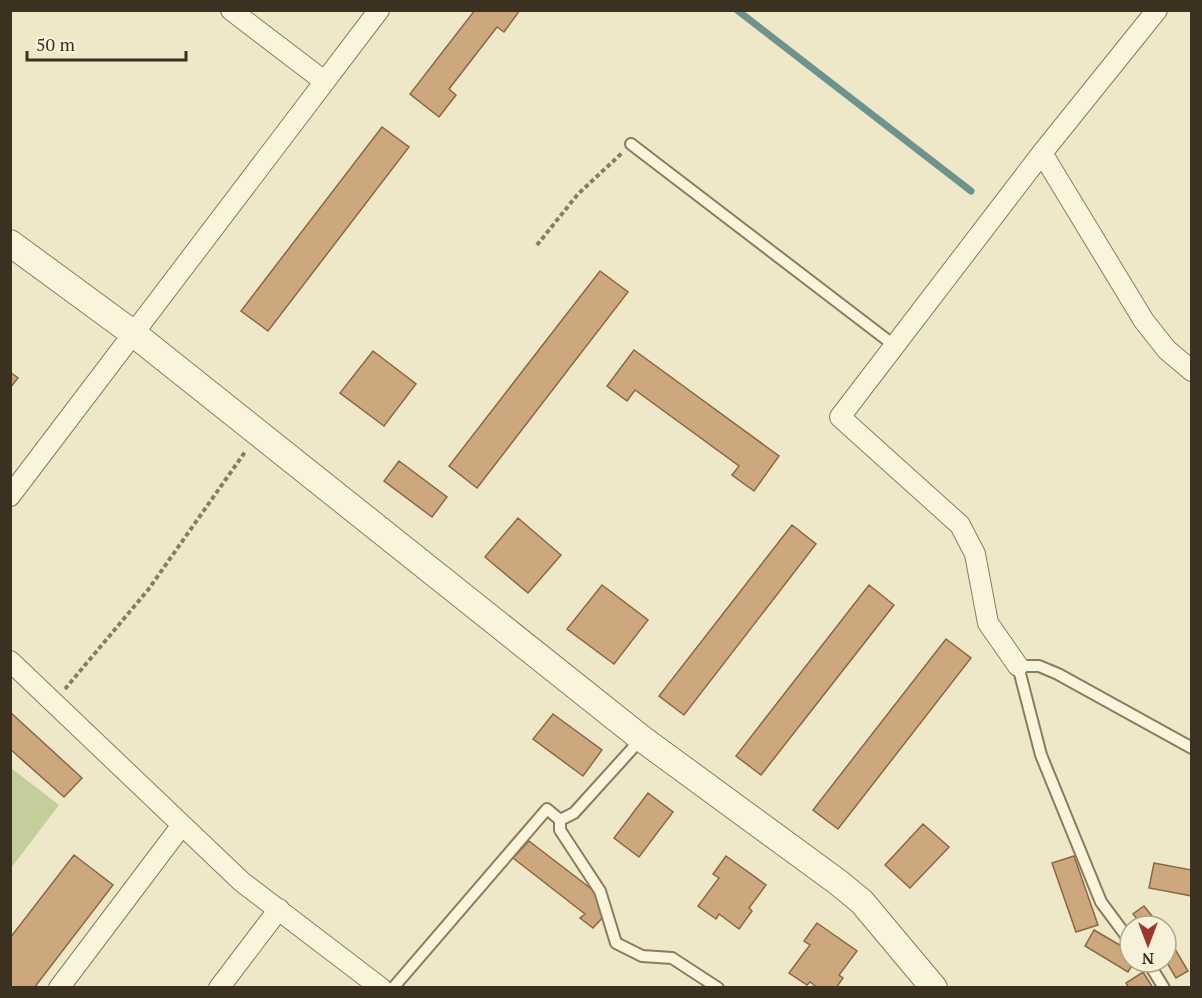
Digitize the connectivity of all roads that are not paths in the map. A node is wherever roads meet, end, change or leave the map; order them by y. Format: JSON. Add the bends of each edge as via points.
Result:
{"nodes":[{"id":1,"x":231,"y":10,"type":"edge"},
{"id":2,"x":379,"y":10,"type":"edge"},
{"id":3,"x":1157,"y":10,"type":"edge"},
{"id":4,"x":324,"y":81,"type":"junction"},
{"id":5,"x":631,"y":144,"type":"road end"},
{"id":6,"x":1042,"y":153,"type":"junction"},
{"id":7,"x":10,"y":243,"type":"edge"},
{"id":8,"x":134,"y":334,"type":"junction"},
{"id":9,"x":895,"y":346,"type":"junction"},
{"id":10,"x":1191,"y":371,"type":"edge"},
{"id":11,"x":10,"y":496,"type":"edge"},
{"id":12,"x":10,"y":661,"type":"edge"},
{"id":13,"x":1018,"y":666,"type":"junction"},
{"id":14,"x":641,"y":738,"type":"junction"},
{"id":15,"x":1191,"y":748,"type":"edge"},
{"id":16,"x":560,"y":820,"type":"junction"},
{"id":17,"x":182,"y":825,"type":"junction"},
{"id":18,"x":279,"y":909,"type":"junction"},
{"id":19,"x":1118,"y":924,"type":"edge"},
{"id":20,"x":1156,"y":974,"type":"edge"},
{"id":21,"x":59,"y":987,"type":"edge"},
{"id":22,"x":219,"y":987,"type":"edge"},
{"id":23,"x":381,"y":987,"type":"edge"},
{"id":24,"x":393,"y":987,"type":"edge"},
{"id":25,"x":718,"y":987,"type":"edge"},
{"id":26,"x":934,"y":987,"type":"edge"},
{"id":27,"x":1164,"y":987,"type":"edge"}],
"edges":[{"from":1,"to":4,"type":"street"},
{"from":2,"to":4,"type":"street"},
{"from":3,"to":6,"type":"street"},
{"from":4,"to":8,"type":"street"},
{"from":5,"to":9,"type":"lane"},
{"from":6,"to":9,"type":"street"},
{"from":6,"to":10,"type":"street","via":[[1144,321],[1167,350]]},
{"from":7,"to":8,"type":"street"},
{"from":8,"to":11,"type":"street"},
{"from":8,"to":14,"type":"street"},
{"from":9,"to":13,"type":"street","via":[[840,417],[960,525],[975,554],[988,623]]},
{"from":12,"to":17,"type":"street"},
{"from":13,"to":15,"type":"lane","via":[[1039,666],[1058,674]]},
{"from":13,"to":19,"type":"lane","via":[[1041,755],[1101,902]]},
{"from":14,"to":16,"type":"lane","via":[[574,813]]},
{"from":14,"to":26,"type":"street","via":[[862,902]]},
{"from":16,"to":24,"type":"lane","via":[[547,809]]},
{"from":16,"to":25,"type":"lane","via":[[560,830],[600,891],[616,943],[642,956],[672,958]]},
{"from":17,"to":18,"type":"street","via":[[242,882]]},
{"from":17,"to":21,"type":"street"},
{"from":18,"to":22,"type":"street"},
{"from":18,"to":23,"type":"street"},
{"from":20,"to":27,"type":"lane"}]}
